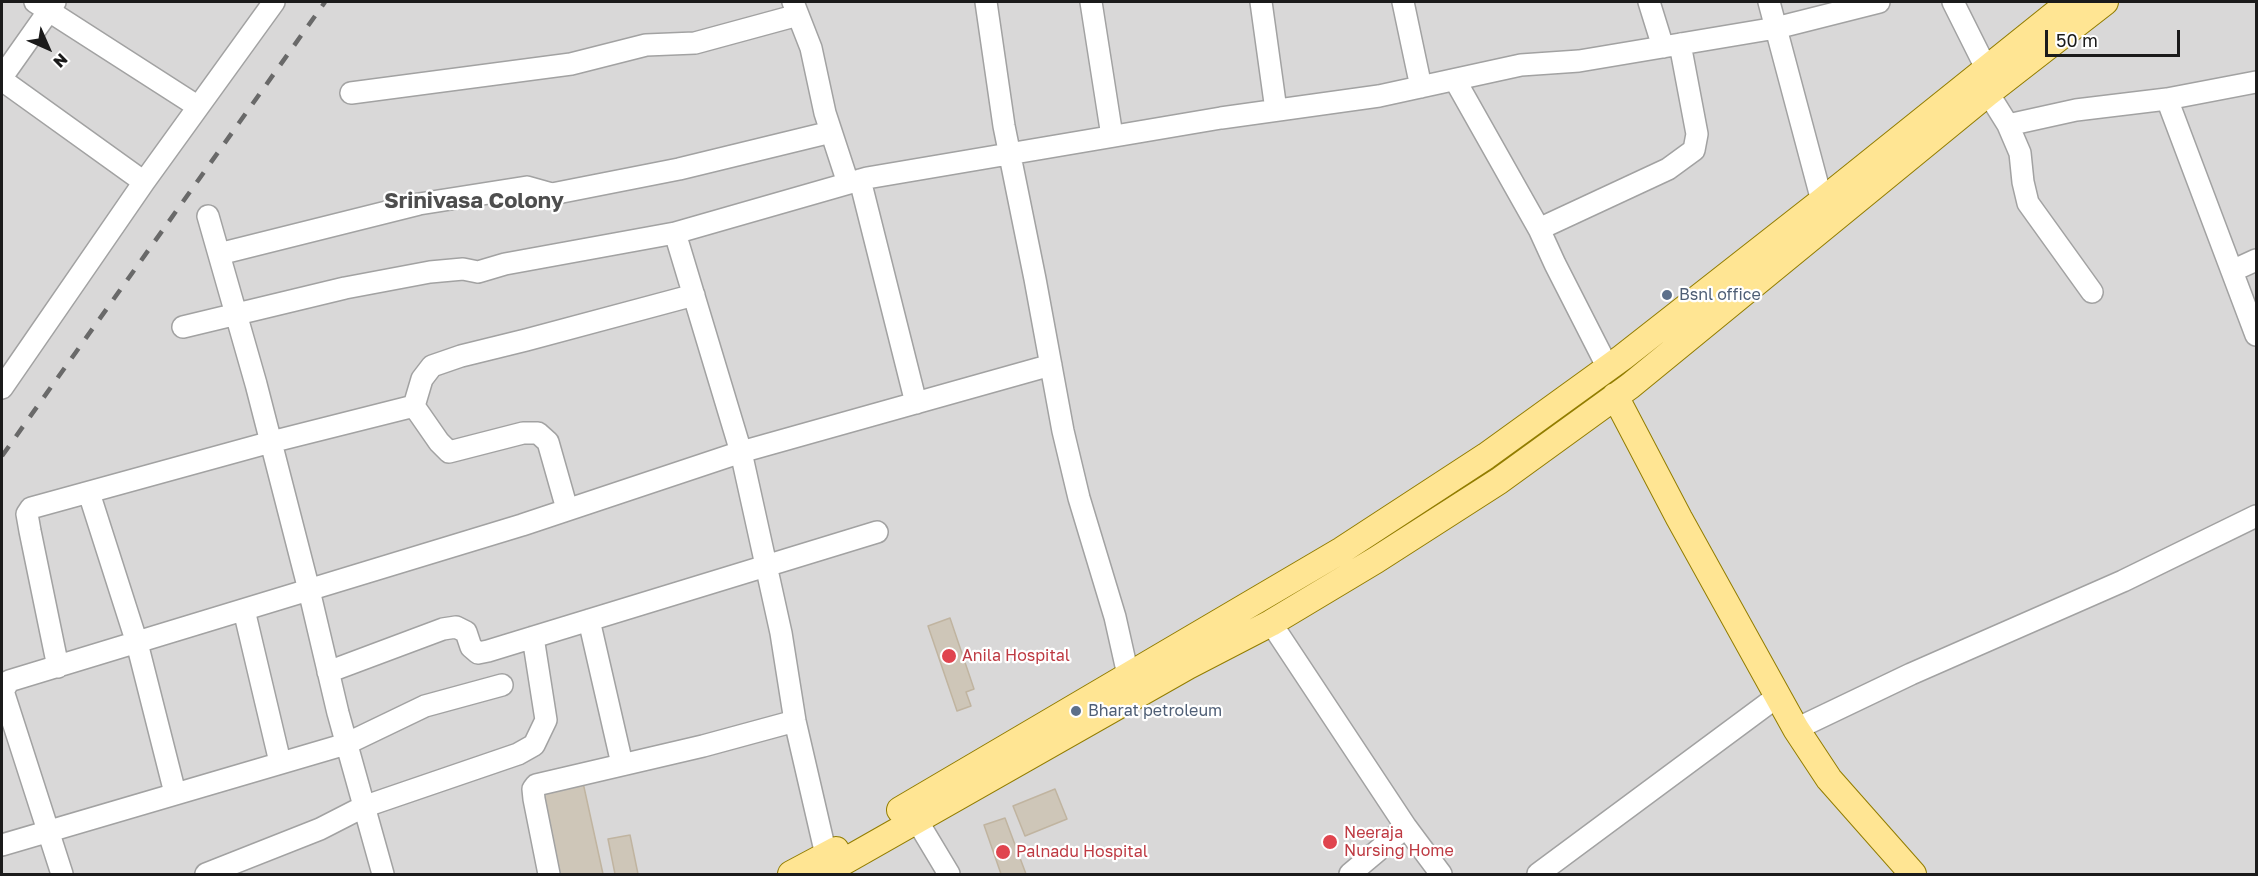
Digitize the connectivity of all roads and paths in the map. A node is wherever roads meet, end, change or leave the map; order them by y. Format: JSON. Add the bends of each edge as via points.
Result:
{"nodes":[{"id":1,"x":274,"y":2,"type":"edge"},
{"id":2,"x":986,"y":2,"type":"edge"},
{"id":3,"x":1091,"y":2,"type":"edge"},
{"id":4,"x":1261,"y":2,"type":"edge"},
{"id":5,"x":1403,"y":2,"type":"edge"},
{"id":6,"x":1649,"y":2,"type":"edge"},
{"id":7,"x":1769,"y":2,"type":"edge"},
{"id":8,"x":1879,"y":2,"type":"edge"},
{"id":9,"x":1953,"y":2,"type":"edge"},
{"id":10,"x":2070,"y":2,"type":"edge"},
{"id":11,"x":2105,"y":2,"type":"edge"},
{"id":12,"x":46,"y":5,"type":"edge"},
{"id":13,"x":796,"y":8,"type":"edge"},
{"id":14,"x":1776,"y":28,"type":"junction"},
{"id":15,"x":1671,"y":45,"type":"junction"},
{"id":16,"x":1986,"y":68,"type":"junction"},
{"id":17,"x":2,"y":78,"type":"edge"},
{"id":18,"x":1455,"y":80,"type":"junction"},
{"id":19,"x":2256,"y":82,"type":"edge"},
{"id":20,"x":1421,"y":87,"type":"junction"},
{"id":21,"x":351,"y":93,"type":"dead end"},
{"id":22,"x":1988,"y":93,"type":"junction"},
{"id":23,"x":2167,"y":99,"type":"junction"},
{"id":24,"x":197,"y":106,"type":"junction"},
{"id":25,"x":1276,"y":110,"type":"junction"},
{"id":26,"x":2008,"y":125,"type":"junction"},
{"id":27,"x":831,"y":132,"type":"junction"},
{"id":28,"x":1112,"y":136,"type":"junction"},
{"id":29,"x":1009,"y":153,"type":"junction"},
{"id":30,"x":144,"y":182,"type":"junction"},
{"id":31,"x":854,"y":182,"type":"junction"},
{"id":32,"x":1822,"y":201,"type":"junction"},
{"id":33,"x":208,"y":216,"type":"dead end"},
{"id":34,"x":1539,"y":229,"type":"junction"},
{"id":35,"x":675,"y":233,"type":"junction"},
{"id":36,"x":219,"y":254,"type":"junction"},
{"id":37,"x":2256,"y":260,"type":"edge"},
{"id":38,"x":2232,"y":271,"type":"junction"},
{"id":39,"x":2092,"y":292,"type":"dead end"},
{"id":40,"x":694,"y":295,"type":"junction"},
{"id":41,"x":236,"y":313,"type":"junction"},
{"id":42,"x":183,"y":327,"type":"dead end"},
{"id":43,"x":2256,"y":335,"type":"edge"},
{"id":44,"x":1615,"y":362,"type":"junction"},
{"id":45,"x":1051,"y":365,"type":"junction"},
{"id":46,"x":2,"y":388,"type":"edge"},
{"id":47,"x":1615,"y":396,"type":"junction"},
{"id":48,"x":916,"y":403,"type":"junction"},
{"id":49,"x":414,"y":405,"type":"junction"},
{"id":50,"x":271,"y":442,"type":"junction"},
{"id":51,"x":741,"y":452,"type":"junction"},
{"id":52,"x":89,"y":493,"type":"junction"},
{"id":53,"x":567,"y":509,"type":"junction"},
{"id":54,"x":2256,"y":516,"type":"edge"},
{"id":55,"x":877,"y":532,"type":"dead end"},
{"id":56,"x":766,"y":567,"type":"junction"},
{"id":57,"x":309,"y":590,"type":"junction"},
{"id":58,"x":244,"y":609,"type":"junction"},
{"id":59,"x":589,"y":620,"type":"junction"},
{"id":60,"x":1271,"y":623,"type":"junction"},
{"id":61,"x":532,"y":638,"type":"junction"},
{"id":62,"x":137,"y":643,"type":"junction"},
{"id":63,"x":58,"y":667,"type":"junction"},
{"id":64,"x":328,"y":672,"type":"junction"},
{"id":65,"x":1128,"y":675,"type":"junction"},
{"id":66,"x":502,"y":686,"type":"dead end"},
{"id":67,"x":1778,"y":696,"type":"junction"},
{"id":68,"x":795,"y":721,"type":"junction"},
{"id":69,"x":1797,"y":729,"type":"junction"},
{"id":70,"x":346,"y":744,"type":"junction"},
{"id":71,"x":280,"y":762,"type":"junction"},
{"id":72,"x":622,"y":764,"type":"junction"},
{"id":73,"x":175,"y":793,"type":"junction"},
{"id":74,"x":363,"y":807,"type":"junction"},
{"id":75,"x":916,"y":819,"type":"junction"},
{"id":76,"x":1406,"y":827,"type":"junction"},
{"id":77,"x":48,"y":831,"type":"junction"},
{"id":78,"x":2,"y":845,"type":"edge"},
{"id":79,"x":824,"y":865,"type":"edge"},
{"id":80,"x":62,"y":874,"type":"edge"},
{"id":81,"x":206,"y":874,"type":"edge"},
{"id":82,"x":383,"y":874,"type":"edge"},
{"id":83,"x":549,"y":874,"type":"edge"},
{"id":84,"x":792,"y":874,"type":"edge"},
{"id":85,"x":949,"y":874,"type":"edge"},
{"id":86,"x":1350,"y":874,"type":"edge"},
{"id":87,"x":1441,"y":874,"type":"edge"},
{"id":88,"x":1538,"y":874,"type":"edge"},
{"id":89,"x":1913,"y":874,"type":"edge"}],
"edges":[{"from":1,"to":24,"type":"street"},
{"from":2,"to":29,"type":"street"},
{"from":3,"to":28,"type":"street"},
{"from":4,"to":25,"type":"street"},
{"from":5,"to":20,"type":"street"},
{"from":6,"to":15,"type":"street"},
{"from":7,"to":14,"type":"street"},
{"from":8,"to":14,"type":"street"},
{"from":9,"to":16,"type":"street"},
{"from":10,"to":16,"type":"main road"},
{"from":11,"to":22,"type":"main road"},
{"from":12,"to":17,"type":"street"},
{"from":12,"to":24,"type":"street"},
{"from":13,"to":21,"type":"street","via":[[695,43],[646,45],[572,64]]},
{"from":13,"to":27,"type":"street","via":[[811,48]]},
{"from":14,"to":15,"type":"street"},
{"from":14,"to":32,"type":"street"},
{"from":15,"to":18,"type":"street","via":[[1579,61],[1521,65]]},
{"from":15,"to":34,"type":"street","via":[[1697,134],[1694,150],[1668,169]]},
{"from":16,"to":32,"type":"main road"},
{"from":17,"to":30,"type":"street"},
{"from":18,"to":20,"type":"street"},
{"from":18,"to":34,"type":"street"},
{"from":19,"to":23,"type":"street"},
{"from":20,"to":25,"type":"street"},
{"from":22,"to":26,"type":"street"},
{"from":22,"to":47,"type":"main road"},
{"from":23,"to":26,"type":"street","via":[[2076,110]]},
{"from":23,"to":38,"type":"street"},
{"from":24,"to":30,"type":"street"},
{"from":25,"to":28,"type":"street"},
{"from":26,"to":39,"type":"street","via":[[2020,153],[2028,203]]},
{"from":27,"to":31,"type":"street"},
{"from":27,"to":36,"type":"street","via":[[679,169],[552,194],[527,187],[419,204]]},
{"from":28,"to":29,"type":"street"},
{"from":29,"to":31,"type":"street"},
{"from":29,"to":45,"type":"street"},
{"from":30,"to":46,"type":"street"},
{"from":31,"to":35,"type":"street"},
{"from":31,"to":48,"type":"street"},
{"from":32,"to":44,"type":"main road"},
{"from":33,"to":36,"type":"street"},
{"from":34,"to":44,"type":"street","via":[[1555,264]]},
{"from":35,"to":40,"type":"street"},
{"from":35,"to":41,"type":"street","via":[[478,272],[430,272]]},
{"from":36,"to":41,"type":"street"},
{"from":37,"to":38,"type":"street"},
{"from":38,"to":43,"type":"street"},
{"from":40,"to":49,"type":"street","via":[[432,366],[422,379]]},
{"from":40,"to":51,"type":"street"},
{"from":41,"to":42,"type":"street"},
{"from":41,"to":50,"type":"street"},
{"from":44,"to":65,"type":"main road","via":[[1486,456],[1342,550]]},
{"from":45,"to":48,"type":"street"},
{"from":45,"to":65,"type":"street","via":[[1079,498]]},
{"from":47,"to":60,"type":"main road","via":[[1499,481]]},
{"from":47,"to":67,"type":"main road"},
{"from":48,"to":51,"type":"street"},
{"from":49,"to":50,"type":"street"},
{"from":49,"to":53,"type":"street","via":[[449,452],[523,433],[538,433],[548,442]]},
{"from":50,"to":52,"type":"street"},
{"from":50,"to":57,"type":"street"},
{"from":51,"to":53,"type":"street"},
{"from":51,"to":56,"type":"street"},
{"from":52,"to":62,"type":"street"},
{"from":52,"to":63,"type":"street","via":[[31,508],[27,514]]},
{"from":53,"to":57,"type":"street"},
{"from":54,"to":69,"type":"street"},
{"from":55,"to":56,"type":"street"},
{"from":56,"to":59,"type":"street"},
{"from":56,"to":68,"type":"street"},
{"from":57,"to":58,"type":"street"},
{"from":57,"to":64,"type":"street"},
{"from":58,"to":62,"type":"street"},
{"from":58,"to":71,"type":"street"},
{"from":59,"to":61,"type":"street"},
{"from":59,"to":72,"type":"street"},
{"from":60,"to":75,"type":"main road"},
{"from":60,"to":76,"type":"street"},
{"from":61,"to":64,"type":"street","via":[[478,653],[471,647],[466,632],[456,627],[443,629]]},
{"from":61,"to":74,"type":"street","via":[[546,720],[534,745],[518,754]]},
{"from":62,"to":63,"type":"street"},
{"from":62,"to":73,"type":"street"},
{"from":63,"to":77,"type":"street","via":[[9,681],[3,691]]},
{"from":64,"to":70,"type":"street"},
{"from":65,"to":79,"type":"main road","via":[[953,778]]},
{"from":66,"to":70,"type":"street","via":[[425,706]]},
{"from":67,"to":69,"type":"main road"},
{"from":67,"to":88,"type":"street"},
{"from":68,"to":72,"type":"street"},
{"from":68,"to":79,"type":"street"},
{"from":69,"to":89,"type":"main road","via":[[1829,778]]},
{"from":70,"to":71,"type":"street"},
{"from":70,"to":74,"type":"street"},
{"from":71,"to":73,"type":"street"},
{"from":72,"to":83,"type":"street","via":[[536,785],[533,789]]},
{"from":73,"to":77,"type":"street"},
{"from":74,"to":81,"type":"street"},
{"from":74,"to":82,"type":"street"},
{"from":75,"to":79,"type":"main road"},
{"from":75,"to":85,"type":"street"},
{"from":76,"to":86,"type":"street"},
{"from":76,"to":87,"type":"street"},
{"from":77,"to":78,"type":"street"},
{"from":77,"to":80,"type":"street"},
{"from":79,"to":84,"type":"main road"}]}
